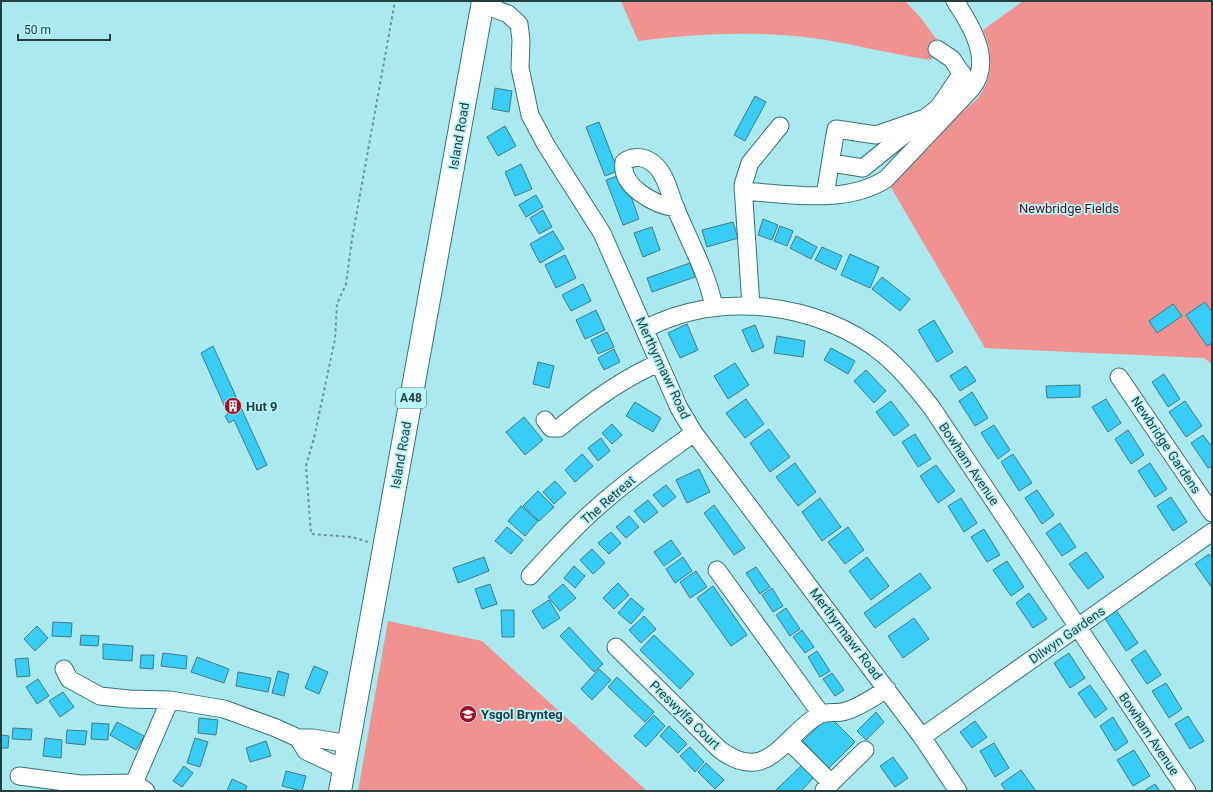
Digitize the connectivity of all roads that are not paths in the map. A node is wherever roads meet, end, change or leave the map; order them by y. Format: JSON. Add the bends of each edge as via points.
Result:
{"nodes":[{"id":1,"x":955,"y":1,"type":"edge"},
{"id":2,"x":483,"y":3,"type":"edge"},
{"id":3,"x":937,"y":49,"type":"dead end"},
{"id":4,"x":962,"y":73,"type":"junction"},
{"id":5,"x":971,"y":89,"type":"junction"},
{"id":6,"x":925,"y":118,"type":"junction"},
{"id":7,"x":780,"y":126,"type":"dead end"},
{"id":8,"x":838,"y":164,"type":"junction"},
{"id":9,"x":826,"y":190,"type":"junction"},
{"id":10,"x":743,"y":191,"type":"junction"},
{"id":11,"x":676,"y":208,"type":"dead end"},
{"id":12,"x":751,"y":306,"type":"junction"},
{"id":13,"x":714,"y":307,"type":"junction"},
{"id":14,"x":645,"y":329,"type":"junction"},
{"id":15,"x":658,"y":363,"type":"junction"},
{"id":16,"x":1119,"y":377,"type":"dead end"},
{"id":17,"x":545,"y":420,"type":"dead end"},
{"id":18,"x":694,"y":433,"type":"junction"},
{"id":19,"x":1212,"y":513,"type":"edge"},
{"id":20,"x":1212,"y":532,"type":"edge"},
{"id":21,"x":717,"y":570,"type":"dead end"},
{"id":22,"x":530,"y":576,"type":"dead end"},
{"id":23,"x":1078,"y":627,"type":"junction"},
{"id":24,"x":616,"y":647,"type":"dead end"},
{"id":25,"x":64,"y":669,"type":"dead end"},
{"id":26,"x":887,"y":690,"type":"junction"},
{"id":27,"x":170,"y":700,"type":"junction"},
{"id":28,"x":821,"y":714,"type":"junction"},
{"id":29,"x":922,"y":737,"type":"junction"},
{"id":30,"x":298,"y":738,"type":"junction"},
{"id":31,"x":789,"y":741,"type":"junction"},
{"id":32,"x":349,"y":744,"type":"junction"},
{"id":33,"x":865,"y":750,"type":"dead end"},
{"id":34,"x":344,"y":769,"type":"junction"},
{"id":35,"x":19,"y":776,"type":"dead end"},
{"id":36,"x":140,"y":787,"type":"edge"},
{"id":37,"x":827,"y":787,"type":"edge"},
{"id":38,"x":340,"y":791,"type":"edge"},
{"id":39,"x":958,"y":791,"type":"edge"},
{"id":40,"x":1187,"y":791,"type":"edge"}],
"edges":[{"from":1,"to":5,"type":"street","via":[[974,31],[980,56],[979,73]]},
{"from":2,"to":14,"type":"street","name":"Merthyrmawr Road","via":[[508,14],[519,24],[520,68],[530,115],[602,233]]},
{"from":2,"to":32,"type":"main road","name":"Island Road","number":"A48"},
{"from":3,"to":4,"type":"street","via":[[952,59]]},
{"from":4,"to":5,"type":"street"},
{"from":4,"to":6,"type":"street","via":[[938,108]]},
{"from":5,"to":9,"type":"street","via":[[886,179],[873,188],[848,195]]},
{"from":6,"to":8,"type":"street","via":[[863,168]]},
{"from":6,"to":8,"type":"street","via":[[876,135],[836,129]]},
{"from":7,"to":10,"type":"street","via":[[750,163]]},
{"from":8,"to":9,"type":"street"},
{"from":9,"to":10,"type":"street"},
{"from":10,"to":12,"type":"street"},
{"from":11,"to":13,"type":"street","via":[[702,268]]},
{"from":12,"to":13,"type":"street","name":"Bowham Avenue"},
{"from":12,"to":23,"type":"street","name":"Bowham Avenue","via":[[795,312],[832,324],[866,342],[896,366],[932,408]]},
{"from":13,"to":14,"type":"street","name":"Bowham Avenue","via":[[681,313]]},
{"from":14,"to":15,"type":"street","name":"Merthyrmawr Road"},
{"from":15,"to":17,"type":"street","via":[[647,367],[603,395],[559,428],[551,428]]},
{"from":15,"to":18,"type":"street","name":"Merthyrmawr Road"},
{"from":16,"to":19,"type":"street","name":"Newbridge Gardens"},
{"from":18,"to":22,"type":"street","name":"The Retreat","via":[[593,511],[562,540]]},
{"from":18,"to":26,"type":"street","name":"Merthyrmawr Road"},
{"from":20,"to":23,"type":"street","name":"Dilwyn Gardens"},
{"from":21,"to":28,"type":"street"},
{"from":23,"to":29,"type":"street","name":"Dilwyn Gardens"},
{"from":23,"to":40,"type":"street","name":"Bowham Avenue"},
{"from":24,"to":31,"type":"street","name":"Preswylfa Court","via":[[701,732],[731,757],[746,761],[762,760],[777,753]]},
{"from":25,"to":27,"type":"street","via":[[69,679],[100,696],[129,700]]},
{"from":26,"to":28,"type":"street","name":"Preswylfa Court","via":[[846,711]]},
{"from":26,"to":29,"type":"street","name":"Merthyrmawr Road"},
{"from":27,"to":30,"type":"street","via":[[224,710]]},
{"from":27,"to":36,"type":"street"},
{"from":28,"to":31,"type":"street","name":"Preswylfa Court","via":[[809,721]]},
{"from":29,"to":39,"type":"street","name":"Merthyrmawr Road"},
{"from":30,"to":32,"type":"street"},
{"from":30,"to":34,"type":"street","via":[[306,751]]},
{"from":31,"to":37,"type":"street"},
{"from":32,"to":34,"type":"main road","name":"Island Road","number":"A48"},
{"from":33,"to":37,"type":"street"},
{"from":34,"to":38,"type":"main road","name":"Island Road","number":"A48"},
{"from":35,"to":36,"type":"street","via":[[80,784]]}]}
